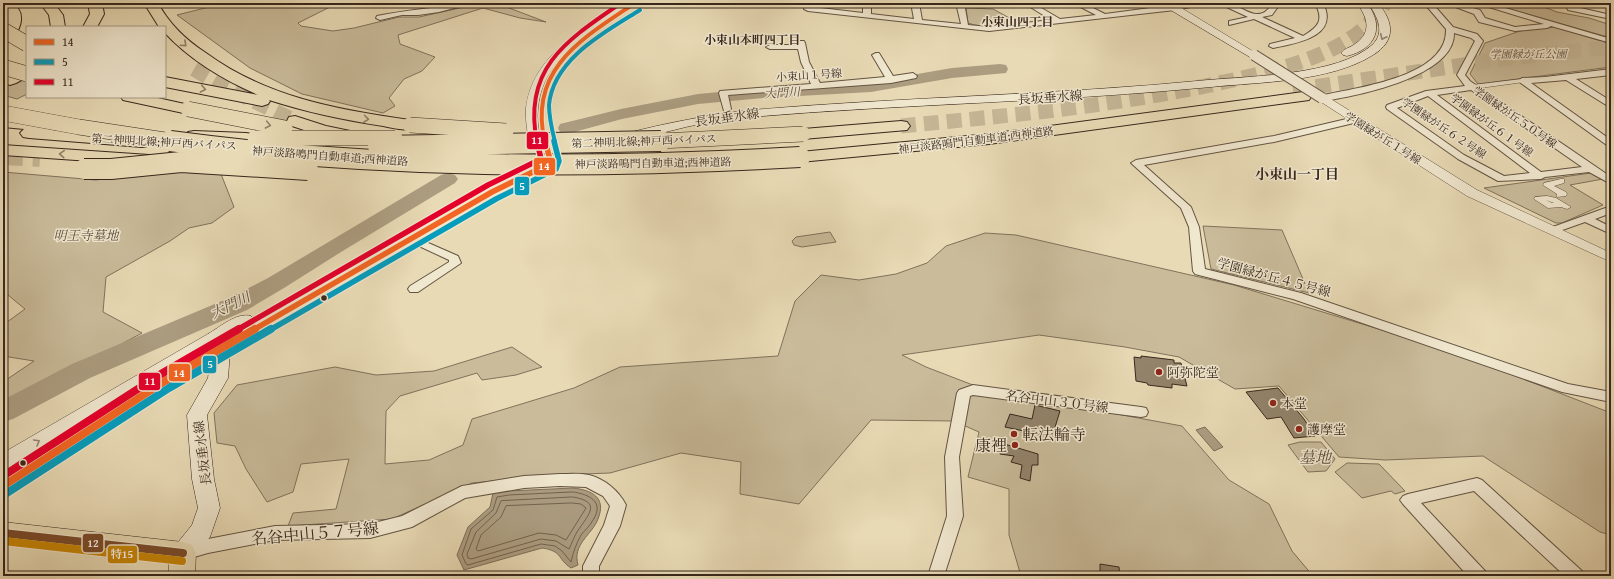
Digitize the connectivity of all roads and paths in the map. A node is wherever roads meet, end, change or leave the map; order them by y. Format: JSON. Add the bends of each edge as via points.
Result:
{"nodes":[{"id":1,"x":5,"y":3,"type":"edge"},
{"id":2,"x":47,"y":3,"type":"edge"},
{"id":3,"x":95,"y":3,"type":"edge"},
{"id":4,"x":151,"y":3,"type":"edge"},
{"id":5,"x":469,"y":3,"type":"edge"},
{"id":6,"x":627,"y":3,"type":"edge"},
{"id":7,"x":635,"y":3,"type":"edge"},
{"id":8,"x":809,"y":3,"type":"edge"},
{"id":9,"x":867,"y":3,"type":"edge"},
{"id":10,"x":915,"y":3,"type":"edge"},
{"id":11,"x":960,"y":3,"type":"edge"},
{"id":12,"x":1028,"y":3,"type":"edge"},
{"id":13,"x":1077,"y":3,"type":"edge"},
{"id":14,"x":1164,"y":3,"type":"edge"},
{"id":15,"x":1198,"y":3,"type":"edge"},
{"id":16,"x":1222,"y":3,"type":"edge"},
{"id":17,"x":1272,"y":3,"type":"edge"},
{"id":18,"x":1319,"y":3,"type":"edge"},
{"id":19,"x":1362,"y":3,"type":"edge"},
{"id":20,"x":1373,"y":3,"type":"edge"},
{"id":21,"x":1428,"y":3,"type":"edge"},
{"id":22,"x":1449,"y":3,"type":"edge"},
{"id":23,"x":1480,"y":3,"type":"edge"},
{"id":24,"x":1575,"y":3,"type":"edge"},
{"id":25,"x":1134,"y":6,"type":"dead end"},
{"id":26,"x":1175,"y":8,"type":"junction"},
{"id":27,"x":1146,"y":11,"type":"junction"},
{"id":28,"x":1611,"y":11,"type":"edge"},
{"id":29,"x":1102,"y":15,"type":"junction"},
{"id":30,"x":867,"y":16,"type":"junction"},
{"id":31,"x":1255,"y":17,"type":"junction"},
{"id":32,"x":1611,"y":17,"type":"edge"},
{"id":33,"x":380,"y":18,"type":"dead end"},
{"id":34,"x":1057,"y":20,"type":"junction"},
{"id":35,"x":918,"y":21,"type":"junction"},
{"id":36,"x":1232,"y":23,"type":"dead end"},
{"id":37,"x":1554,"y":25,"type":"junction"},
{"id":38,"x":58,"y":26,"type":"edge"},
{"id":39,"x":91,"y":26,"type":"edge"},
{"id":40,"x":965,"y":26,"type":"junction"},
{"id":41,"x":1450,"y":29,"type":"junction"},
{"id":42,"x":3,"y":30,"type":"edge"},
{"id":43,"x":1303,"y":39,"type":"junction"},
{"id":44,"x":3,"y":40,"type":"edge"},
{"id":45,"x":1611,"y":41,"type":"edge"},
{"id":46,"x":26,"y":43,"type":"edge"},
{"id":47,"x":166,"y":46,"type":"edge"},
{"id":48,"x":1273,"y":46,"type":"dead end"},
{"id":49,"x":770,"y":47,"type":"dead end"},
{"id":50,"x":876,"y":55,"type":"dead end"},
{"id":51,"x":194,"y":69,"type":"tunnel mouth"},
{"id":52,"x":1611,"y":72,"type":"edge"},
{"id":53,"x":26,"y":73,"type":"edge"},
{"id":54,"x":6,"y":74,"type":"edge"},
{"id":55,"x":913,"y":76,"type":"dead end"},
{"id":56,"x":1567,"y":77,"type":"junction"},
{"id":57,"x":891,"y":80,"type":"junction"},
{"id":58,"x":1522,"y":81,"type":"junction"},
{"id":59,"x":166,"y":82,"type":"edge"},
{"id":60,"x":816,"y":85,"type":"junction"},
{"id":61,"x":1473,"y":87,"type":"junction"},
{"id":62,"x":1429,"y":93,"type":"junction"},
{"id":63,"x":1298,"y":94,"type":"tunnel mouth"},
{"id":64,"x":166,"y":96,"type":"edge"},
{"id":65,"x":136,"y":98,"type":"edge"},
{"id":66,"x":1322,"y":98,"type":"junction"},
{"id":67,"x":725,"y":102,"type":"junction"},
{"id":68,"x":3,"y":103,"type":"edge"},
{"id":69,"x":1611,"y":105,"type":"edge"},
{"id":70,"x":195,"y":106,"type":"junction"},
{"id":71,"x":3,"y":113,"type":"edge"},
{"id":72,"x":344,"y":116,"type":"junction"},
{"id":73,"x":1356,"y":120,"type":"junction"},
{"id":74,"x":295,"y":121,"type":"tunnel mouth"},
{"id":75,"x":3,"y":122,"type":"edge"},
{"id":76,"x":899,"y":122,"type":"tunnel mouth"},
{"id":77,"x":3,"y":130,"type":"edge"},
{"id":78,"x":244,"y":135,"type":"junction"},
{"id":79,"x":3,"y":137,"type":"edge"},
{"id":80,"x":800,"y":141,"type":"junction"},
{"id":81,"x":149,"y":142,"type":"junction"},
{"id":82,"x":1611,"y":144,"type":"edge"},
{"id":83,"x":3,"y":150,"type":"edge"},
{"id":84,"x":731,"y":156,"type":"junction"},
{"id":85,"x":546,"y":159,"type":"junction"},
{"id":86,"x":3,"y":163,"type":"edge"},
{"id":87,"x":180,"y":163,"type":"junction"},
{"id":88,"x":1591,"y":170,"type":"junction"},
{"id":89,"x":1544,"y":181,"type":"junction"},
{"id":90,"x":1561,"y":181,"type":"dead end"},
{"id":91,"x":1611,"y":181,"type":"edge"},
{"id":92,"x":1554,"y":196,"type":"junction"},
{"id":93,"x":1611,"y":209,"type":"edge"},
{"id":94,"x":1587,"y":218,"type":"junction"},
{"id":95,"x":1554,"y":230,"type":"junction"},
{"id":96,"x":1611,"y":231,"type":"edge"},
{"id":97,"x":410,"y":238,"type":"junction"},
{"id":98,"x":1611,"y":258,"type":"edge"},
{"id":99,"x":414,"y":289,"type":"dead end"},
{"id":100,"x":218,"y":343,"type":"junction"},
{"id":101,"x":166,"y":381,"type":"junction"},
{"id":102,"x":1611,"y":397,"type":"edge"},
{"id":103,"x":1141,"y":412,"type":"dead end"},
{"id":104,"x":3,"y":462,"type":"edge"},
{"id":105,"x":3,"y":478,"type":"edge"},
{"id":106,"x":3,"y":486,"type":"edge"},
{"id":107,"x":3,"y":533,"type":"edge"},
{"id":108,"x":183,"y":565,"type":"edge"},
{"id":109,"x":591,"y":576,"type":"edge"},
{"id":110,"x":936,"y":576,"type":"edge"},
{"id":111,"x":1479,"y":576,"type":"edge"},
{"id":112,"x":1576,"y":576,"type":"edge"}],
"edges":[{"from":1,"to":44,"type":"highway","via":[[13,11],[15,18],[12,30]]},
{"from":2,"to":38,"type":"highway","via":[[56,15]]},
{"from":3,"to":39,"type":"highway","via":[[97,14]]},
{"from":4,"to":72,"type":"highway","one_way":true,"via":[[162,21],[184,44],[230,76],[250,87],[285,100]]},
{"from":5,"to":33,"type":"street"},
{"from":6,"to":85,"type":"street","via":[[569,45],[542,74],[535,90],[532,107]]},
{"from":7,"to":85,"type":"street","via":[[576,47],[550,78],[544,93],[542,111]]},
{"from":8,"to":30,"type":"street","via":[[808,9]]},
{"from":9,"to":30,"type":"street"},
{"from":10,"to":35,"type":"street"},
{"from":11,"to":40,"type":"street"},
{"from":12,"to":34,"type":"street"},
{"from":13,"to":29,"type":"street"},
{"from":14,"to":26,"type":"street","name":"学園緑が丘１号線"},
{"from":15,"to":26,"type":"street"},
{"from":16,"to":31,"type":"street"},
{"from":17,"to":31,"type":"street","via":[[1273,8],[1269,13]]},
{"from":18,"to":43,"type":"street","via":[[1324,12],[1324,20],[1320,28]]},
{"from":19,"to":67,"type":"main road","name":"長坂垂水線","via":[[1370,14],[1373,27],[1365,42],[1351,52],[1331,60],[1291,68],[1132,85],[1011,94],[786,104]]},
{"from":20,"to":85,"type":"main road","name":"長坂垂水線","one_way":true,"via":[[1385,21],[1385,33],[1378,46],[1356,60],[1300,74],[1138,91],[1015,100],[737,115],[684,123]]},
{"from":21,"to":41,"type":"street"},
{"from":22,"to":37,"type":"street","via":[[1477,12],[1482,20],[1516,29]]},
{"from":23,"to":37,"type":"street"},
{"from":24,"to":28,"type":"street"},
{"from":24,"to":32,"type":"street","via":[[1571,8]]},
{"from":25,"to":27,"type":"street"},
{"from":26,"to":27,"type":"street"},
{"from":26,"to":66,"type":"street","name":"学園緑が丘１号線","bridge":true,"via":[[1254,54]]},
{"from":27,"to":29,"type":"street"},
{"from":29,"to":34,"type":"street"},
{"from":30,"to":35,"type":"street"},
{"from":31,"to":36,"type":"street"},
{"from":31,"to":43,"type":"street"},
{"from":34,"to":40,"type":"street","via":[[989,29]]},
{"from":35,"to":40,"type":"street"},
{"from":37,"to":45,"type":"street"},
{"from":41,"to":61,"type":"street","name":"学園緑が丘５０号線","via":[[1474,36],[1479,41],[1462,75]]},
{"from":41,"to":66,"type":"street","via":[[1450,41],[1442,54],[1417,72],[1383,85]]},
{"from":42,"to":46,"type":"highway","bridge":true},
{"from":43,"to":48,"type":"street"},
{"from":47,"to":51,"type":"highway"},
{"from":49,"to":60,"type":"street","via":[[801,45],[805,62]]},
{"from":50,"to":57,"type":"street"},
{"from":52,"to":56,"type":"street"},
{"from":53,"to":54,"type":"highway"},
{"from":55,"to":57,"type":"street","name":"小束山１号線"},
{"from":56,"to":58,"type":"street"},
{"from":56,"to":69,"type":"street"},
{"from":57,"to":60,"type":"street","name":"小束山１号線"},
{"from":58,"to":61,"type":"street"},
{"from":58,"to":82,"type":"street"},
{"from":59,"to":72,"type":"highway","one_way":true},
{"from":60,"to":67,"type":"street","name":"小束山１号線","via":[[723,93]]},
{"from":61,"to":62,"type":"street","name":"学園緑が丘６２号線"},
{"from":61,"to":88,"type":"street","name":"学園緑が丘５０号線"},
{"from":62,"to":89,"type":"street","name":"学園緑が丘６１号線"},
{"from":62,"to":89,"type":"street","name":"学園緑が丘６２号線","via":[[1390,107],[1461,157],[1502,179]]},
{"from":63,"to":80,"type":"highway","name":"神戸淡路鳴門自動車道;西神道路","via":[[1012,137],[877,151]]},
{"from":64,"to":70,"type":"highway"},
{"from":65,"to":70,"type":"highway"},
{"from":66,"to":73,"type":"street","name":"学園緑が丘１号線"},
{"from":67,"to":85,"type":"main road","name":"長坂垂水線","via":[[628,130]]},
{"from":68,"to":84,"type":"highway","name":"神戸淡路鳴門自動車道;西神道路","bridge":true,"via":[[193,134],[333,147],[516,155]]},
{"from":70,"to":78,"type":"highway","bridge":true},
{"from":71,"to":84,"type":"highway","name":"神戸淡路鳴門自動車道;西神道路","bridge":true,"via":[[181,142],[371,160],[653,164]]},
{"from":72,"to":80,"type":"highway","one_way":true,"bridge":true,"via":[[410,124],[511,131]]},
{"from":73,"to":95,"type":"street","name":"学園緑が丘１号線","via":[[1472,193]]},
{"from":73,"to":102,"type":"street","name":"学園緑が丘４５号線","via":[[1274,139],[1136,163],[1186,207],[1194,227],[1199,271],[1297,296],[1567,389]]},
{"from":74,"to":85,"type":"highway","via":[[352,137],[418,148]]},
{"from":75,"to":78,"type":"highway","name":"第二神明北線;神戸西バイパス","via":[[89,130]]},
{"from":76,"to":80,"type":"highway","name":"第二神明北線;神戸西バイパス"},
{"from":77,"to":81,"type":"highway","name":"第二神明北線;神戸西バイパス"},
{"from":78,"to":80,"type":"highway","name":"第二神明北線;神戸西バイパス","bridge":true,"via":[[442,146]]},
{"from":78,"to":81,"type":"highway","name":"第二神明北線;神戸西バイパス"},
{"from":78,"to":84,"type":"highway","one_way":true,"bridge":true,"via":[[334,136],[453,148]]},
{"from":79,"to":81,"type":"highway"},
{"from":80,"to":84,"type":"highway","name":"神戸淡路鳴門自動車道;西神道路","bridge":true},
{"from":87,"to":83,"type":"highway","one_way":true,"bridge":true},
{"from":84,"to":87,"type":"highway","bridge":true,"via":[[544,171],[438,174]]},
{"from":85,"to":87,"type":"highway","via":[[222,165]]},
{"from":85,"to":97,"type":"main road","name":"長坂垂水線"},
{"from":85,"to":100,"type":"main road","name":"長坂垂水線","via":[[484,186],[399,232]]},
{"from":86,"to":87,"type":"highway","bridge":true,"via":[[84,169]]},
{"from":88,"to":89,"type":"street","name":"学園緑が丘６２号線"},
{"from":88,"to":91,"type":"street","name":"学園緑が丘５０号線"},
{"from":89,"to":90,"type":"street"},
{"from":89,"to":92,"type":"street","via":[[1563,194]]},
{"from":92,"to":92,"type":"street","via":[[1535,198],[1549,206],[1564,206]]},
{"from":93,"to":94,"type":"street"},
{"from":94,"to":95,"type":"street"},
{"from":94,"to":96,"type":"street"},
{"from":95,"to":98,"type":"street","name":"学園緑が丘１号線"},
{"from":97,"to":99,"type":"street","via":[[454,258],[455,263]]},
{"from":97,"to":100,"type":"main road","name":"長坂垂水線"},
{"from":100,"to":101,"type":"street"},
{"from":104,"to":100,"type":"street","one_way":true},
{"from":100,"to":108,"type":"main road","name":"長坂垂水線","via":[[218,378],[197,415],[209,508],[202,530]]},
{"from":101,"to":105,"type":"street"},
{"from":101,"to":106,"type":"street"},
{"from":103,"to":110,"type":"street","name":"名谷中山３０号線","via":[[973,390],[964,394],[952,457],[955,516]]},
{"from":107,"to":108,"type":"main road"},
{"from":108,"to":109,"type":"street","name":"名谷中山５７号線","via":[[208,546],[276,533],[370,531],[406,522],[462,492],[524,482],[560,480],[588,481],[608,492],[618,505],[612,526],[591,566]]},
{"from":111,"to":112,"type":"street","via":[[1408,500],[1477,484]]}]}
